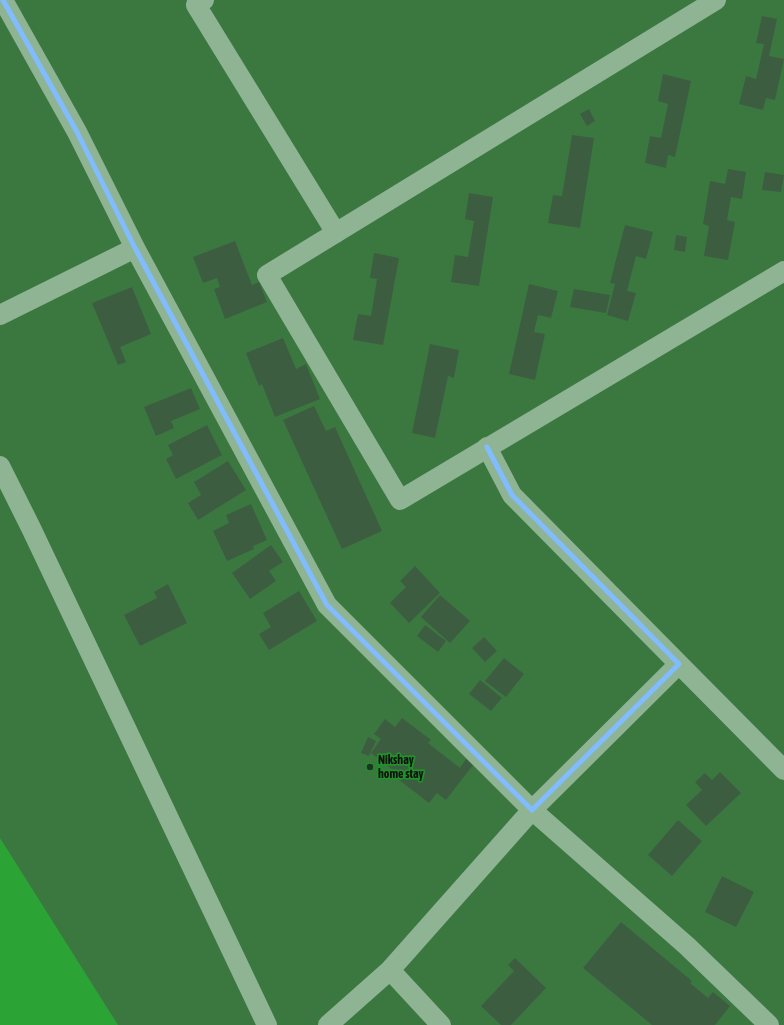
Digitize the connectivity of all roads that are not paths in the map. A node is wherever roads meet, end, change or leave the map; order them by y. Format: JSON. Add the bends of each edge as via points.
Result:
{"nodes":[{"id":1,"x":3,"y":0,"type":"edge"},
{"id":2,"x":716,"y":0,"type":"edge"},
{"id":3,"x":197,"y":2,"type":"edge"},
{"id":4,"x":336,"y":233,"type":"junction"},
{"id":5,"x":135,"y":248,"type":"junction"},
{"id":6,"x":784,"y":271,"type":"edge"},
{"id":7,"x":0,"y":315,"type":"edge"},
{"id":8,"x":487,"y":447,"type":"junction"},
{"id":9,"x":0,"y":466,"type":"edge"},
{"id":10,"x":679,"y":664,"type":"junction"},
{"id":11,"x":784,"y":770,"type":"edge"},
{"id":12,"x":532,"y":810,"type":"junction"},
{"id":13,"x":390,"y":970,"type":"junction"},
{"id":14,"x":267,"y":1025,"type":"edge"},
{"id":15,"x":328,"y":1025,"type":"edge"},
{"id":16,"x":441,"y":1025,"type":"edge"},
{"id":17,"x":768,"y":1025,"type":"edge"}],
"edges":[{"from":1,"to":5,"type":"street","via":[[77,132]]},
{"from":2,"to":4,"type":"street"},
{"from":3,"to":4,"type":"street"},
{"from":4,"to":8,"type":"street","via":[[267,275],[400,500]]},
{"from":5,"to":7,"type":"street"},
{"from":5,"to":12,"type":"street","via":[[327,605]]},
{"from":6,"to":8,"type":"street"},
{"from":8,"to":10,"type":"street","via":[[512,495]]},
{"from":9,"to":14,"type":"street"},
{"from":10,"to":11,"type":"street"},
{"from":10,"to":12,"type":"street"},
{"from":12,"to":13,"type":"street"},
{"from":12,"to":17,"type":"street","via":[[687,946]]},
{"from":13,"to":15,"type":"street"},
{"from":13,"to":16,"type":"street"}]}
